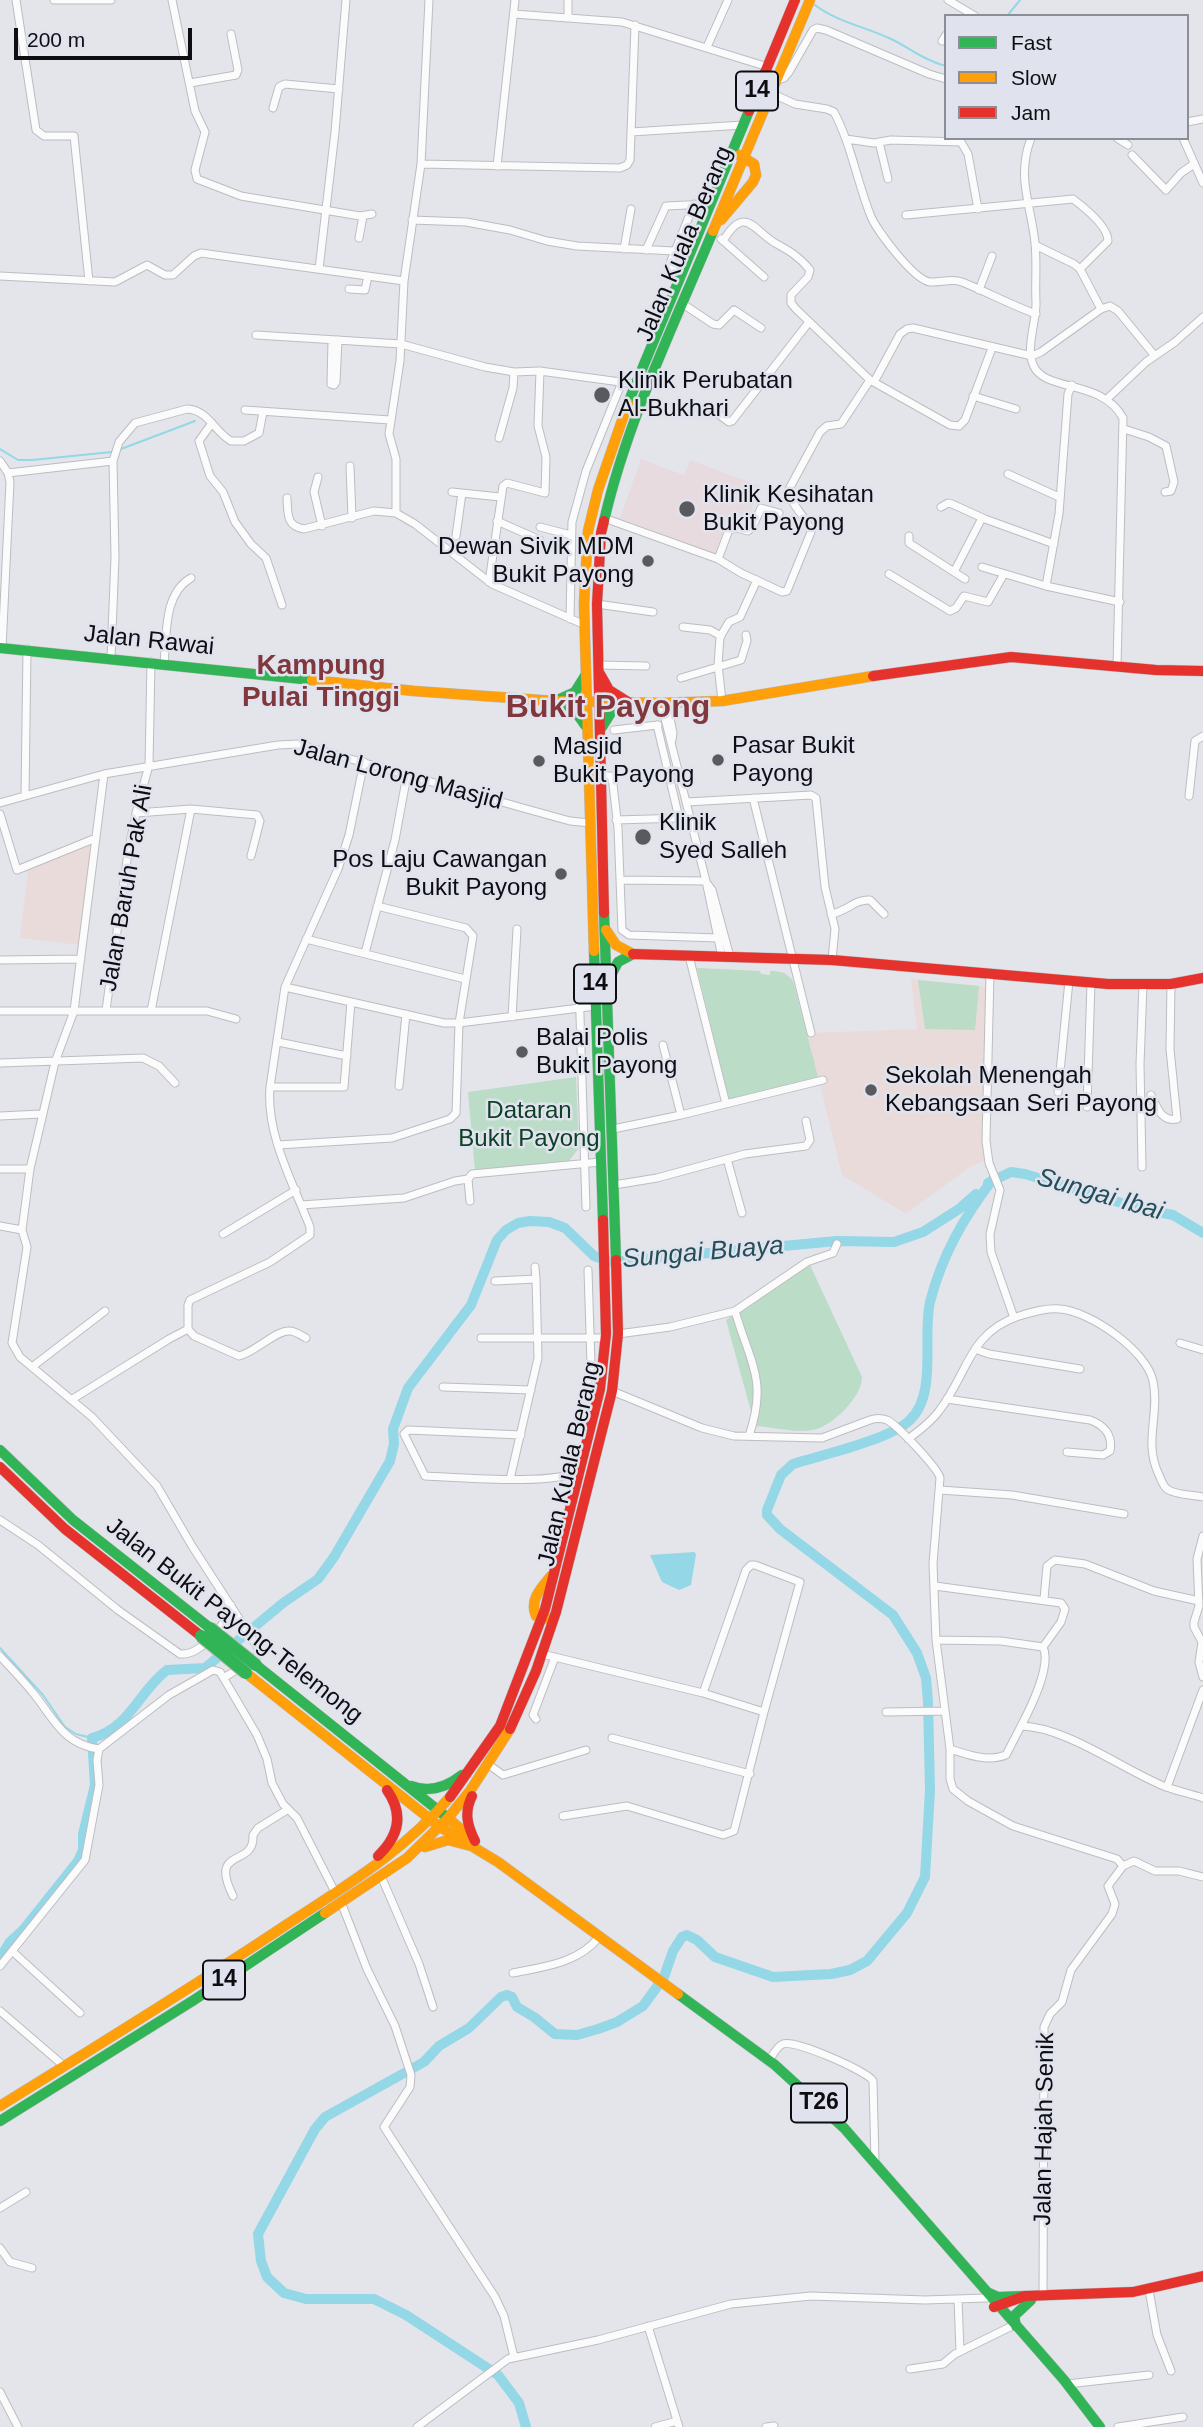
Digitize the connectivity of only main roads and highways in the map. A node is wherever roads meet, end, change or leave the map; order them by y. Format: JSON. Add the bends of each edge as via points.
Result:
{"nodes":[{"id":1,"x":810,"y":0,"type":"edge"},
{"id":2,"x":796,"y":10,"type":"edge"},
{"id":3,"x":744,"y":156,"type":"junction"},
{"id":4,"x":724,"y":169,"type":"junction"},
{"id":5,"x":712,"y":231,"type":"junction"},
{"id":6,"x":1,"y":648,"type":"edge"},
{"id":7,"x":594,"y":669,"type":"junction"},
{"id":8,"x":1203,"y":671,"type":"edge"},
{"id":9,"x":554,"y":701,"type":"junction"},
{"id":10,"x":593,"y":701,"type":"junction"},
{"id":11,"x":628,"y":702,"type":"junction"},
{"id":12,"x":594,"y":730,"type":"junction"},
{"id":13,"x":604,"y":923,"type":"junction"},
{"id":14,"x":633,"y":954,"type":"junction"},
{"id":15,"x":1203,"y":978,"type":"edge"},
{"id":16,"x":601,"y":984,"type":"junction"},
{"id":17,"x":609,"y":1236,"type":"junction"},
{"id":18,"x":612,"y":1336,"type":"junction"},
{"id":19,"x":0,"y":1450,"type":"edge"},
{"id":20,"x":0,"y":1467,"type":"edge"},
{"id":21,"x":556,"y":1612,"type":"junction"},
{"id":22,"x":541,"y":1619,"type":"junction"},
{"id":23,"x":205,"y":1632,"type":"junction"},
{"id":24,"x":251,"y":1669,"type":"junction"},
{"id":25,"x":344,"y":1750,"type":"junction"},
{"id":26,"x":484,"y":1762,"type":"junction"},
{"id":27,"x":404,"y":1783,"type":"junction"},
{"id":28,"x":439,"y":1819,"type":"junction"},
{"id":29,"x":473,"y":1843,"type":"junction"},
{"id":30,"x":407,"y":1858,"type":"junction"},
{"id":31,"x":347,"y":1885,"type":"junction"},
{"id":32,"x":338,"y":1897,"type":"junction"},
{"id":33,"x":0,"y":2106,"type":"edge"},
{"id":34,"x":0,"y":2121,"type":"edge"},
{"id":35,"x":1203,"y":2276,"type":"edge"},
{"id":36,"x":1034,"y":2297,"type":"junction"},
{"id":37,"x":995,"y":2304,"type":"junction"},
{"id":38,"x":1013,"y":2326,"type":"junction"},
{"id":39,"x":1076,"y":2398,"type":"junction"},
{"id":40,"x":1100,"y":2427,"type":"edge"}],
"edges":[{"from":1,"to":2,"type":"main road","name":"Jalan Kuala Berang","number":"14"},
{"from":2,"to":3,"type":"main road","name":"Jalan Kuala Berang","number":"14","via":[[773,87]]},
{"from":2,"to":4,"type":"main road","name":"Jalan Kuala Berang","number":"14"},
{"from":3,"to":4,"type":"main road","via":[[734,156]]},
{"from":3,"to":5,"type":"main road","name":"Jalan Kuala Berang","number":"14"},
{"from":3,"to":5,"type":"main road","via":[[754,164],[756,175]]},
{"from":4,"to":7,"type":"main road","name":"Jalan Kuala Berang","number":"14","via":[[629,383],[622,421],[598,490],[585,569],[584,625]]},
{"from":5,"to":7,"type":"main road","name":"Jalan Kuala Berang","number":"14","via":[[647,388],[604,518]]},
{"from":6,"to":9,"type":"main road","name":"Jalan Rawai","via":[[370,687]]},
{"from":7,"to":9,"type":"main road","via":[[575,692]]},
{"from":7,"to":10,"type":"main road","name":"Jalan Kuala Berang","number":"14"},
{"from":7,"to":11,"type":"main road","via":[[609,690]]},
{"from":8,"to":11,"type":"main road","name":"Jalan Rawai","via":[[1005,657],[722,701]]},
{"from":9,"to":10,"type":"main road","name":"Jalan Rawai"},
{"from":9,"to":12,"type":"main road","via":[[576,710]]},
{"from":10,"to":11,"type":"main road","name":"Jalan Rawai"},
{"from":10,"to":12,"type":"main road","name":"Jalan Kuala Berang","number":"14"},
{"from":11,"to":12,"type":"main road"},
{"from":12,"to":13,"type":"main road","name":"Jalan Kuala Berang","number":"14","via":[[601,776]]},
{"from":12,"to":16,"type":"main road","name":"Jalan Kuala Berang","number":"14","via":[[590,824]]},
{"from":13,"to":14,"type":"main road","via":[[616,945]]},
{"from":13,"to":16,"type":"main road","name":"Jalan Kuala Berang","number":"14"},
{"from":14,"to":15,"type":"main road","via":[[832,960],[1091,983],[1171,984]]},
{"from":14,"to":16,"type":"main road","via":[[618,962]]},
{"from":16,"to":17,"type":"main road","name":"Jalan Kuala Berang","number":"14","via":[[614,1185]]},
{"from":16,"to":17,"type":"main road","name":"Jalan Kuala Berang","number":"14","via":[[596,1006],[598,1073]]},
{"from":17,"to":18,"type":"main road","name":"Jalan Kuala Berang","number":"14"},
{"from":18,"to":21,"type":"main road","name":"Jalan Kuala Berang","number":"14","via":[[611,1391]]},
{"from":18,"to":22,"type":"main road","name":"Jalan Kuala Berang","number":"14"},
{"from":19,"to":23,"type":"main road","name":"Jalan Bukit Payong-Telemong","via":[[73,1520]]},
{"from":20,"to":23,"type":"main road","name":"Jalan Bukit Payong-Telemong","via":[[65,1529]]},
{"from":21,"to":22,"type":"main road"},
{"from":21,"to":26,"type":"main road","name":"Jalan Kuala Berang","number":"14","via":[[542,1673],[508,1734]]},
{"from":22,"to":26,"type":"main road","name":"Jalan Kuala Berang","number":"14"},
{"from":23,"to":24,"type":"main road","name":"Jalan Bukit Payong-Telemong","bridge":true},
{"from":24,"to":25,"type":"main road","name":"Jalan Bukit Payong-Telemong"},
{"from":24,"to":27,"type":"main road","name":"Jalan Bukit Payong-Telemong"},
{"from":25,"to":28,"type":"main road","name":"Jalan Bukit Payong-Telemong"},
{"from":25,"to":31,"type":"main road","via":[[393,1797],[399,1815],[392,1843]]},
{"from":26,"to":27,"type":"main road","via":[[441,1788],[418,1789]]},
{"from":26,"to":28,"type":"main road","name":"Jalan Kuala Berang","number":"14"},
{"from":26,"to":29,"type":"main road","via":[[466,1813]]},
{"from":27,"to":28,"type":"main road","name":"Jalan Bukit Payong-Telemong"},
{"from":28,"to":29,"type":"main road"},
{"from":28,"to":30,"type":"main road","name":"Jalan Kuala Berang","number":"14"},
{"from":28,"to":31,"type":"main road","name":"Jalan Kuala Berang","number":"14"},
{"from":29,"to":30,"type":"main road","via":[[433,1842]]},
{"from":29,"to":37,"type":"main road","number":"T26","via":[[769,2060],[815,2099],[953,2249]]},
{"from":30,"to":32,"type":"main road","name":"Jalan Kuala Berang","number":"14"},
{"from":31,"to":32,"type":"main road","name":"Jalan Kuala Berang","number":"14"},
{"from":32,"to":33,"type":"main road","name":"Jalan Kuala Berang","number":"14"},
{"from":32,"to":34,"type":"main road","name":"Jalan Kuala Berang","number":"14","via":[[194,2000]]},
{"from":35,"to":36,"type":"main road","via":[[1150,2290]]},
{"from":36,"to":37,"type":"main road"},
{"from":36,"to":37,"type":"main road","via":[[998,2297]]},
{"from":36,"to":38,"type":"main road","via":[[1017,2313]]},
{"from":37,"to":38,"type":"main road","number":"T26"},
{"from":38,"to":39,"type":"main road","number":"T26"},
{"from":38,"to":39,"type":"main road","number":"T26"},
{"from":39,"to":40,"type":"main road","number":"T26"}]}
